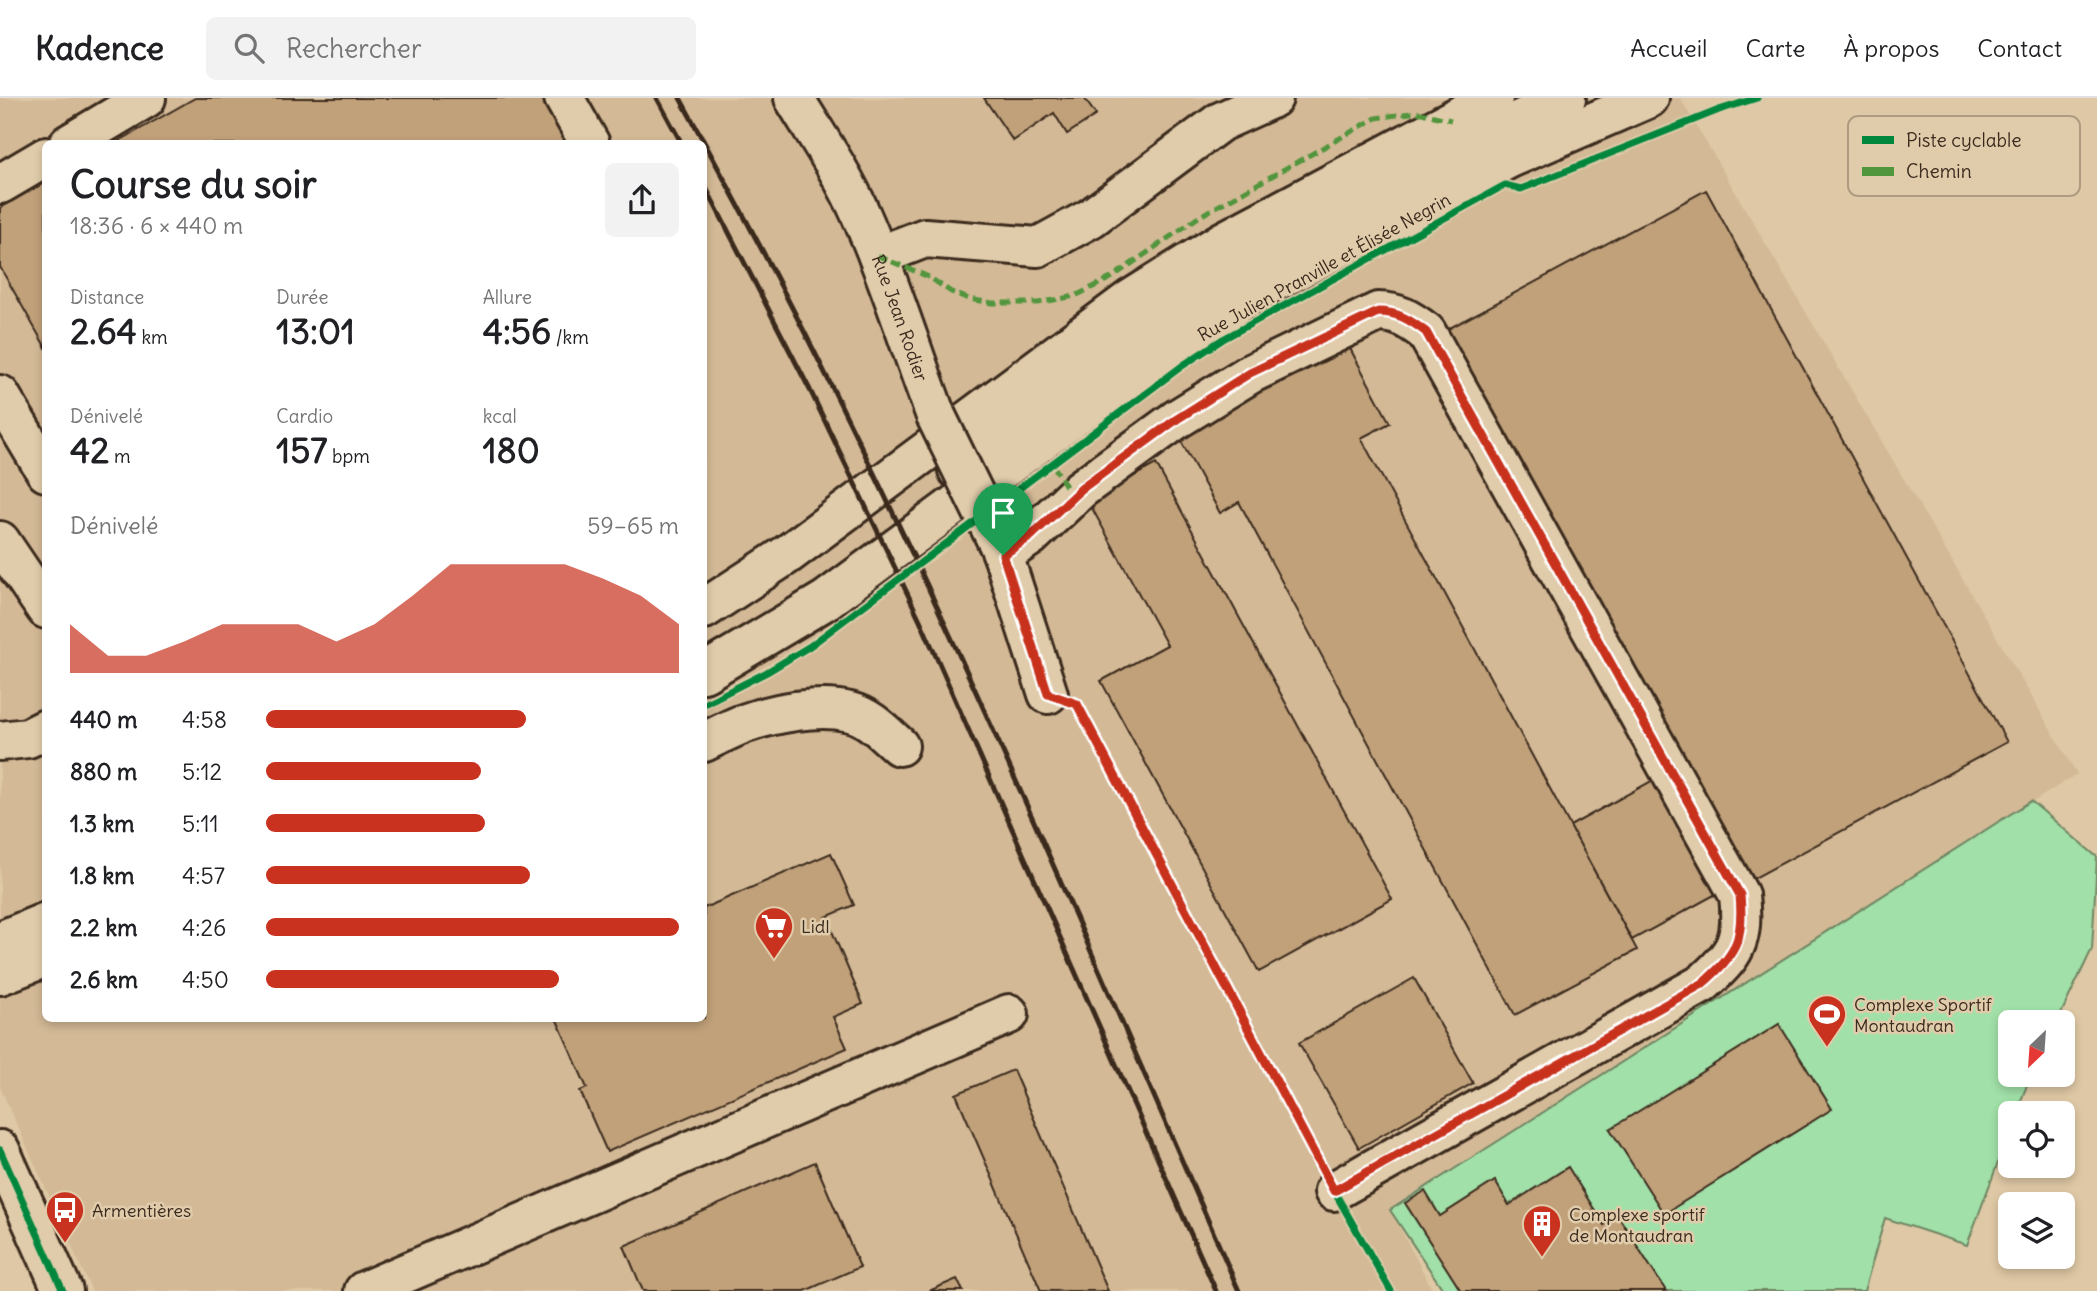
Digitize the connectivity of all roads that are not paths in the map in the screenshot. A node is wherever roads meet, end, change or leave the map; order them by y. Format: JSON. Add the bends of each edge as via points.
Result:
{"nodes":[{"id":1,"x":146,"y":98,"type":"edge"},
{"id":2,"x":564,"y":98,"type":"edge"},
{"id":3,"x":794,"y":98,"type":"edge"},
{"id":4,"x":1273,"y":98,"type":"edge"},
{"id":5,"x":1493,"y":98,"type":"edge"},
{"id":6,"x":1566,"y":98,"type":"edge"},
{"id":7,"x":1649,"y":98,"type":"edge"},
{"id":8,"x":76,"y":140,"type":"edge"},
{"id":9,"x":588,"y":140,"type":"edge"},
{"id":10,"x":42,"y":159,"type":"edge"},
{"id":11,"x":0,"y":184,"type":"edge"},
{"id":12,"x":878,"y":256,"type":"junction"},
{"id":13,"x":0,"y":395,"type":"edge"},
{"id":14,"x":42,"y":465,"type":"edge"},
{"id":15,"x":0,"y":541,"type":"edge"},
{"id":16,"x":1000,"y":549,"type":"junction"},
{"id":17,"x":814,"y":579,"type":"junction"},
{"id":18,"x":42,"y":603,"type":"edge"},
{"id":19,"x":707,"y":607,"type":"edge"},
{"id":20,"x":707,"y":644,"type":"edge"},
{"id":21,"x":707,"y":669,"type":"edge"},
{"id":22,"x":707,"y":670,"type":"edge"},
{"id":23,"x":1048,"y":694,"type":"dead end"},
{"id":24,"x":42,"y":731,"type":"edge"},
{"id":25,"x":0,"y":741,"type":"edge"},
{"id":26,"x":707,"y":741,"type":"edge"},
{"id":27,"x":899,"y":746,"type":"dead end"},
{"id":28,"x":42,"y":902,"type":"edge"},
{"id":29,"x":0,"y":918,"type":"edge"},
{"id":30,"x":42,"y":924,"type":"edge"},
{"id":31,"x":0,"y":941,"type":"edge"},
{"id":32,"x":42,"y":959,"type":"edge"},
{"id":33,"x":0,"y":975,"type":"edge"},
{"id":34,"x":1009,"y":1014,"type":"dead end"},
{"id":35,"x":0,"y":1150,"type":"edge"},
{"id":36,"x":1334,"y":1191,"type":"dead end"},
{"id":37,"x":63,"y":1291,"type":"edge"},
{"id":38,"x":364,"y":1291,"type":"edge"}],
"edges":[{"from":1,"to":8,"type":"street"},
{"from":2,"to":9,"type":"street"},
{"from":3,"to":12,"type":"street","name":"Rue Jean Rodier","via":[[841,176]]},
{"from":4,"to":12,"type":"street","via":[[1220,122],[1091,218],[1038,247],[925,238]]},
{"from":5,"to":19,"type":"street","via":[[1222,243],[1131,299],[788,554]]},
{"from":6,"to":17,"type":"street","name":"Rue Julien Pranville et Élisée Negrin","via":[[1238,270],[1149,325]]},
{"from":7,"to":22,"type":"street","name":"Rue Julien Pranville et Élisée Negrin","via":[[1510,159],[1251,294],[1159,354],[826,600]]},
{"from":10,"to":11,"type":"street"},
{"from":12,"to":16,"type":"street","name":"Rue Jean Rodier","bridge":true,"via":[[936,416]]},
{"from":13,"to":14,"type":"street"},
{"from":15,"to":18,"type":"street"},
{"from":16,"to":23,"type":"street","name":"Rue Jean Rodier"},
{"from":16,"to":36,"type":"street","via":[[1031,536],[1081,489],[1250,373],[1378,312],[1402,316],[1426,332],[1740,895],[1738,941],[1723,966],[1702,984]]},
{"from":17,"to":20,"type":"street","name":"Rue Julien Pranville et Élisée Negrin"},
{"from":17,"to":21,"type":"street"},
{"from":24,"to":25,"type":"street","via":[[28,738]]},
{"from":26,"to":27,"type":"street","via":[[754,721],[821,710],[850,712],[874,723]]},
{"from":28,"to":29,"type":"street"},
{"from":30,"to":31,"type":"street"},
{"from":32,"to":33,"type":"street"},
{"from":34,"to":38,"type":"street"},
{"from":35,"to":37,"type":"street"}]}
